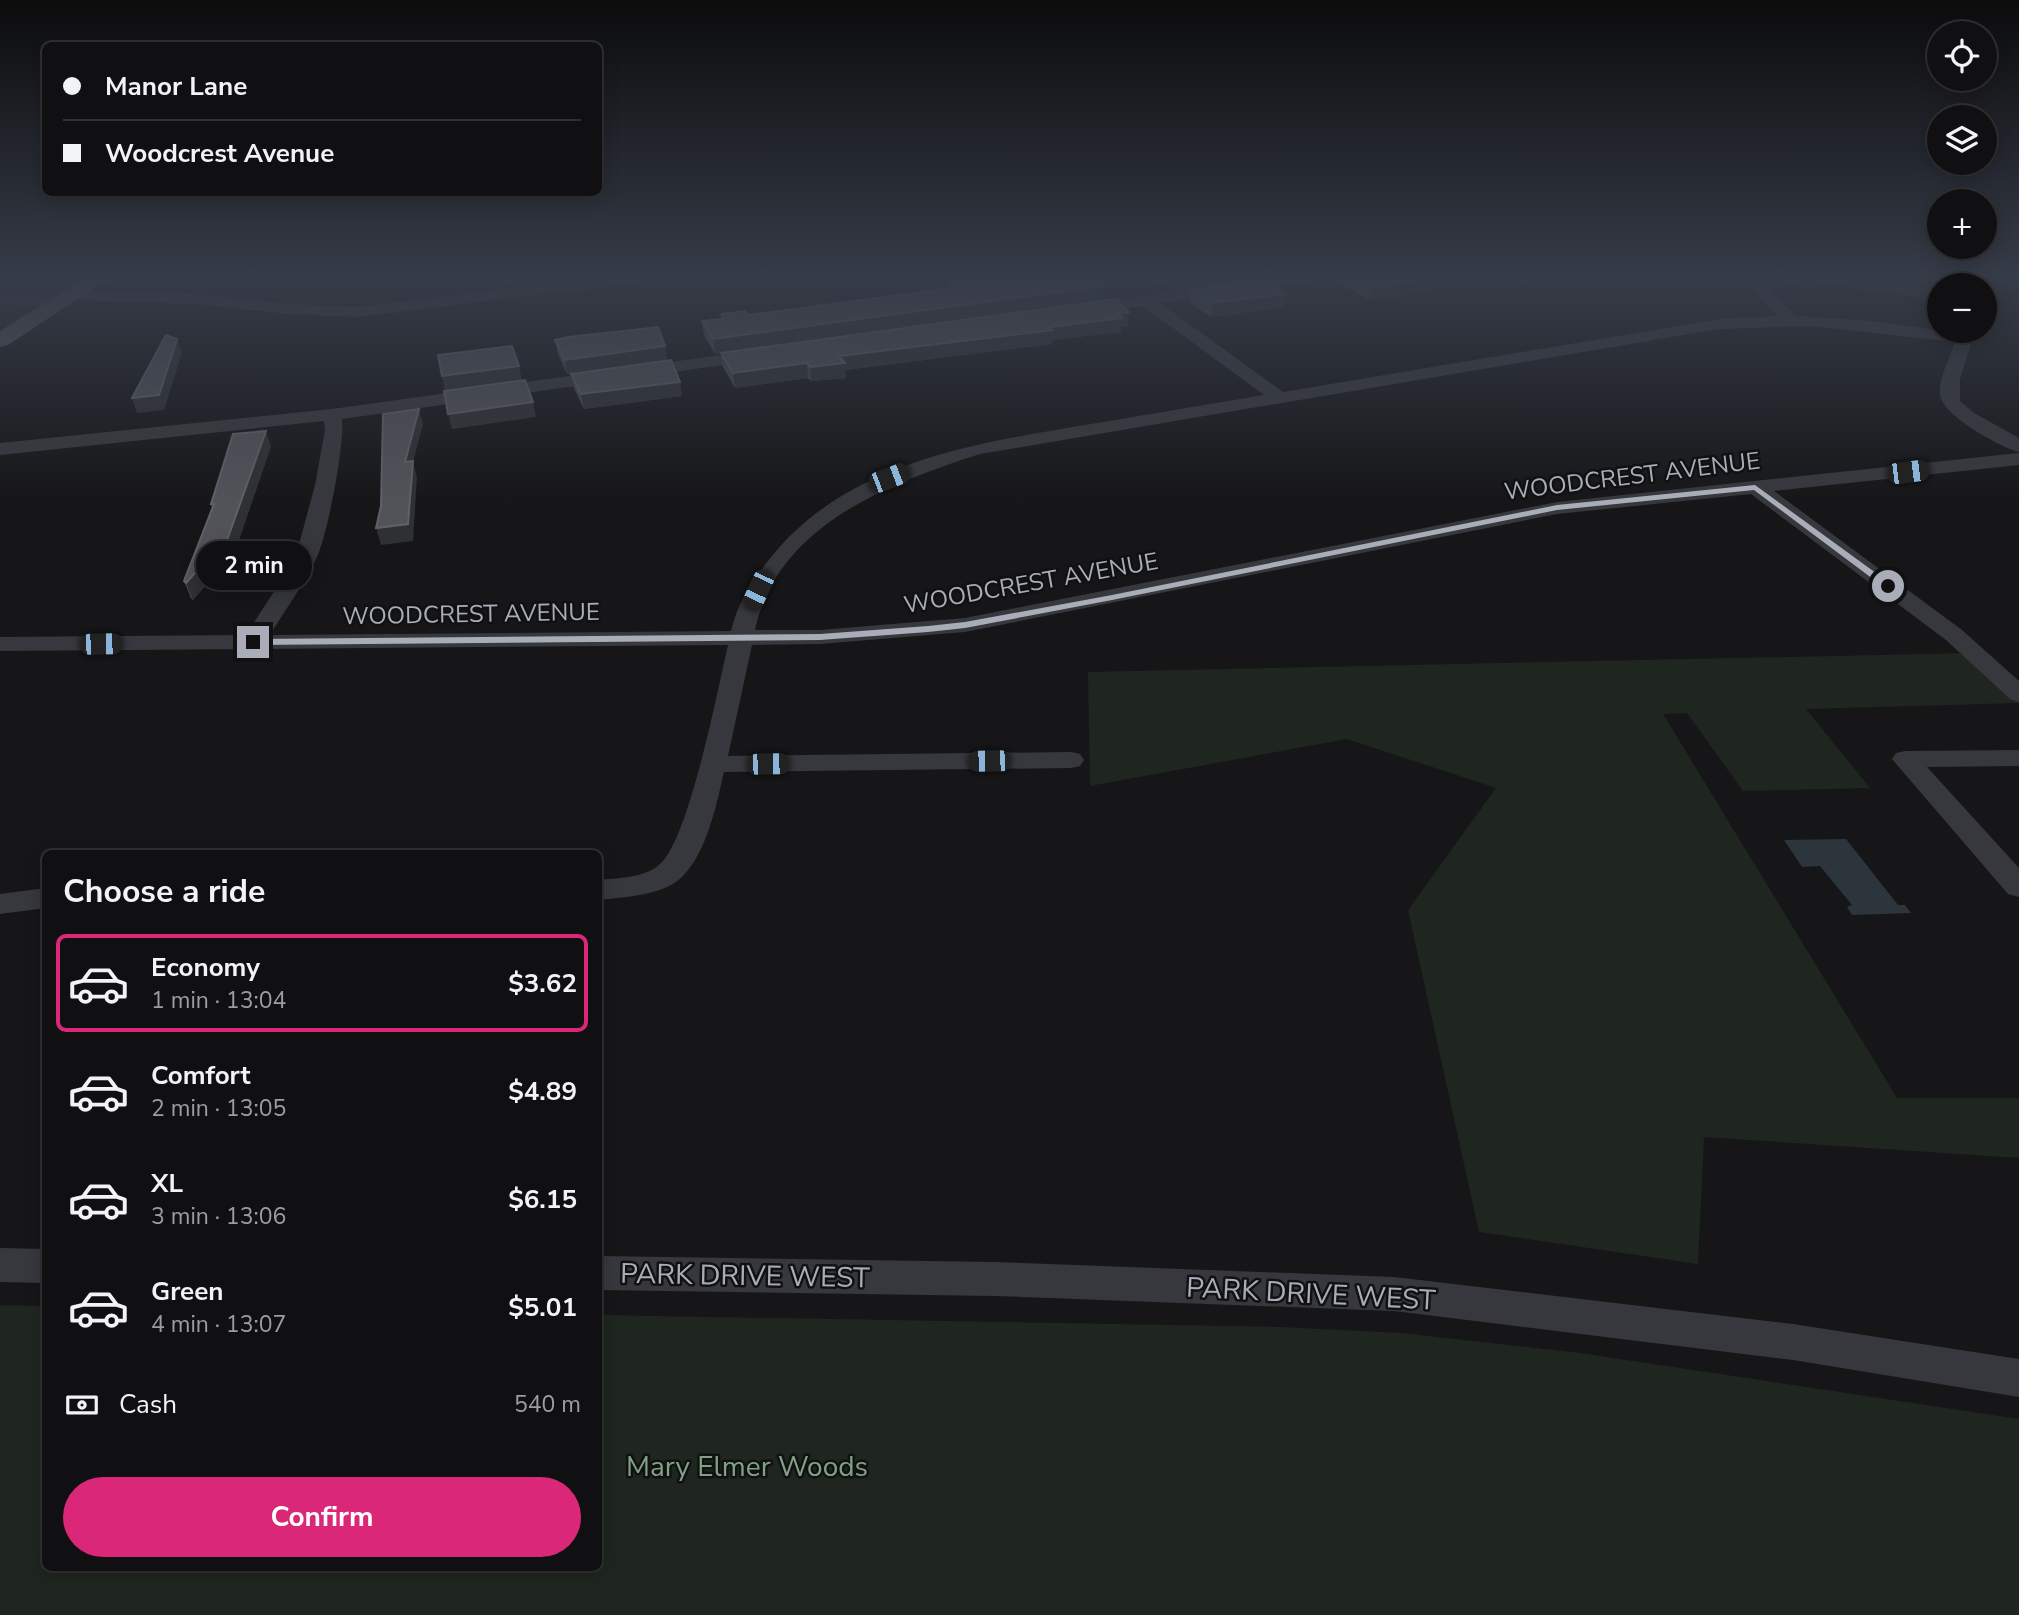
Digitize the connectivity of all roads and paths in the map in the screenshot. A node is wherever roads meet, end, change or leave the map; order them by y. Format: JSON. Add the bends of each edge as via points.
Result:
{"nodes":[{"id":1,"x":769,"y":353,"type":"edge"},
{"id":2,"x":1218,"y":353,"type":"edge"},
{"id":3,"x":1540,"y":353,"type":"edge"},
{"id":4,"x":1961,"y":353,"type":"edge"},
{"id":5,"x":1278,"y":397,"type":"junction"},
{"id":6,"x":332,"y":415,"type":"junction"},
{"id":7,"x":2019,"y":446,"type":"edge"},
{"id":8,"x":0,"y":449,"type":"edge"},
{"id":9,"x":2019,"y":459,"type":"edge"},
{"id":10,"x":1755,"y":487,"type":"junction"},
{"id":11,"x":741,"y":638,"type":"junction"},
{"id":12,"x":253,"y":642,"type":"junction"},
{"id":13,"x":0,"y":644,"type":"edge"},
{"id":14,"x":2019,"y":694,"type":"edge"},
{"id":15,"x":2019,"y":758,"type":"edge"},
{"id":16,"x":1071,"y":760,"type":"dead end"},
{"id":17,"x":713,"y":764,"type":"junction"},
{"id":18,"x":2019,"y":887,"type":"edge"},
{"id":19,"x":602,"y":889,"type":"edge"},
{"id":20,"x":42,"y":899,"type":"edge"},
{"id":21,"x":0,"y":904,"type":"edge"},
{"id":22,"x":0,"y":1265,"type":"edge"},
{"id":23,"x":42,"y":1266,"type":"edge"},
{"id":24,"x":602,"y":1273,"type":"edge"},
{"id":25,"x":2019,"y":1378,"type":"edge"}],
"edges":[{"from":1,"to":6,"type":"street"},
{"from":2,"to":5,"type":"street"},
{"from":3,"to":5,"type":"street"},
{"from":4,"to":7,"type":"street","via":[[1951,403]]},
{"from":5,"to":11,"type":"street","via":[[978,449],[889,478],[838,506],[790,544],[758,590]]},
{"from":6,"to":8,"type":"street"},
{"from":6,"to":12,"type":"street","via":[[329,463],[306,559]]},
{"from":9,"to":10,"type":"street","name":"WOODCREST AVENUE"},
{"from":10,"to":11,"type":"street","name":"WOODCREST AVENUE","via":[[1557,508],[965,625]]},
{"from":10,"to":14,"type":"street","via":[[1955,635]]},
{"from":11,"to":12,"type":"street","name":"WOODCREST AVENUE"},
{"from":11,"to":17,"type":"street"},
{"from":12,"to":13,"type":"street","name":"WOODCREST AVENUE"},
{"from":15,"to":18,"type":"street","via":[[1905,759]]},
{"from":16,"to":17,"type":"street"},
{"from":17,"to":19,"type":"street","via":[[685,855],[672,870],[638,884]]},
{"from":20,"to":21,"type":"street"},
{"from":22,"to":23,"type":"street"},
{"from":24,"to":25,"type":"street","name":"PARK DRIVE WEST","via":[[995,1279],[1394,1294],[1793,1342]]}]}
